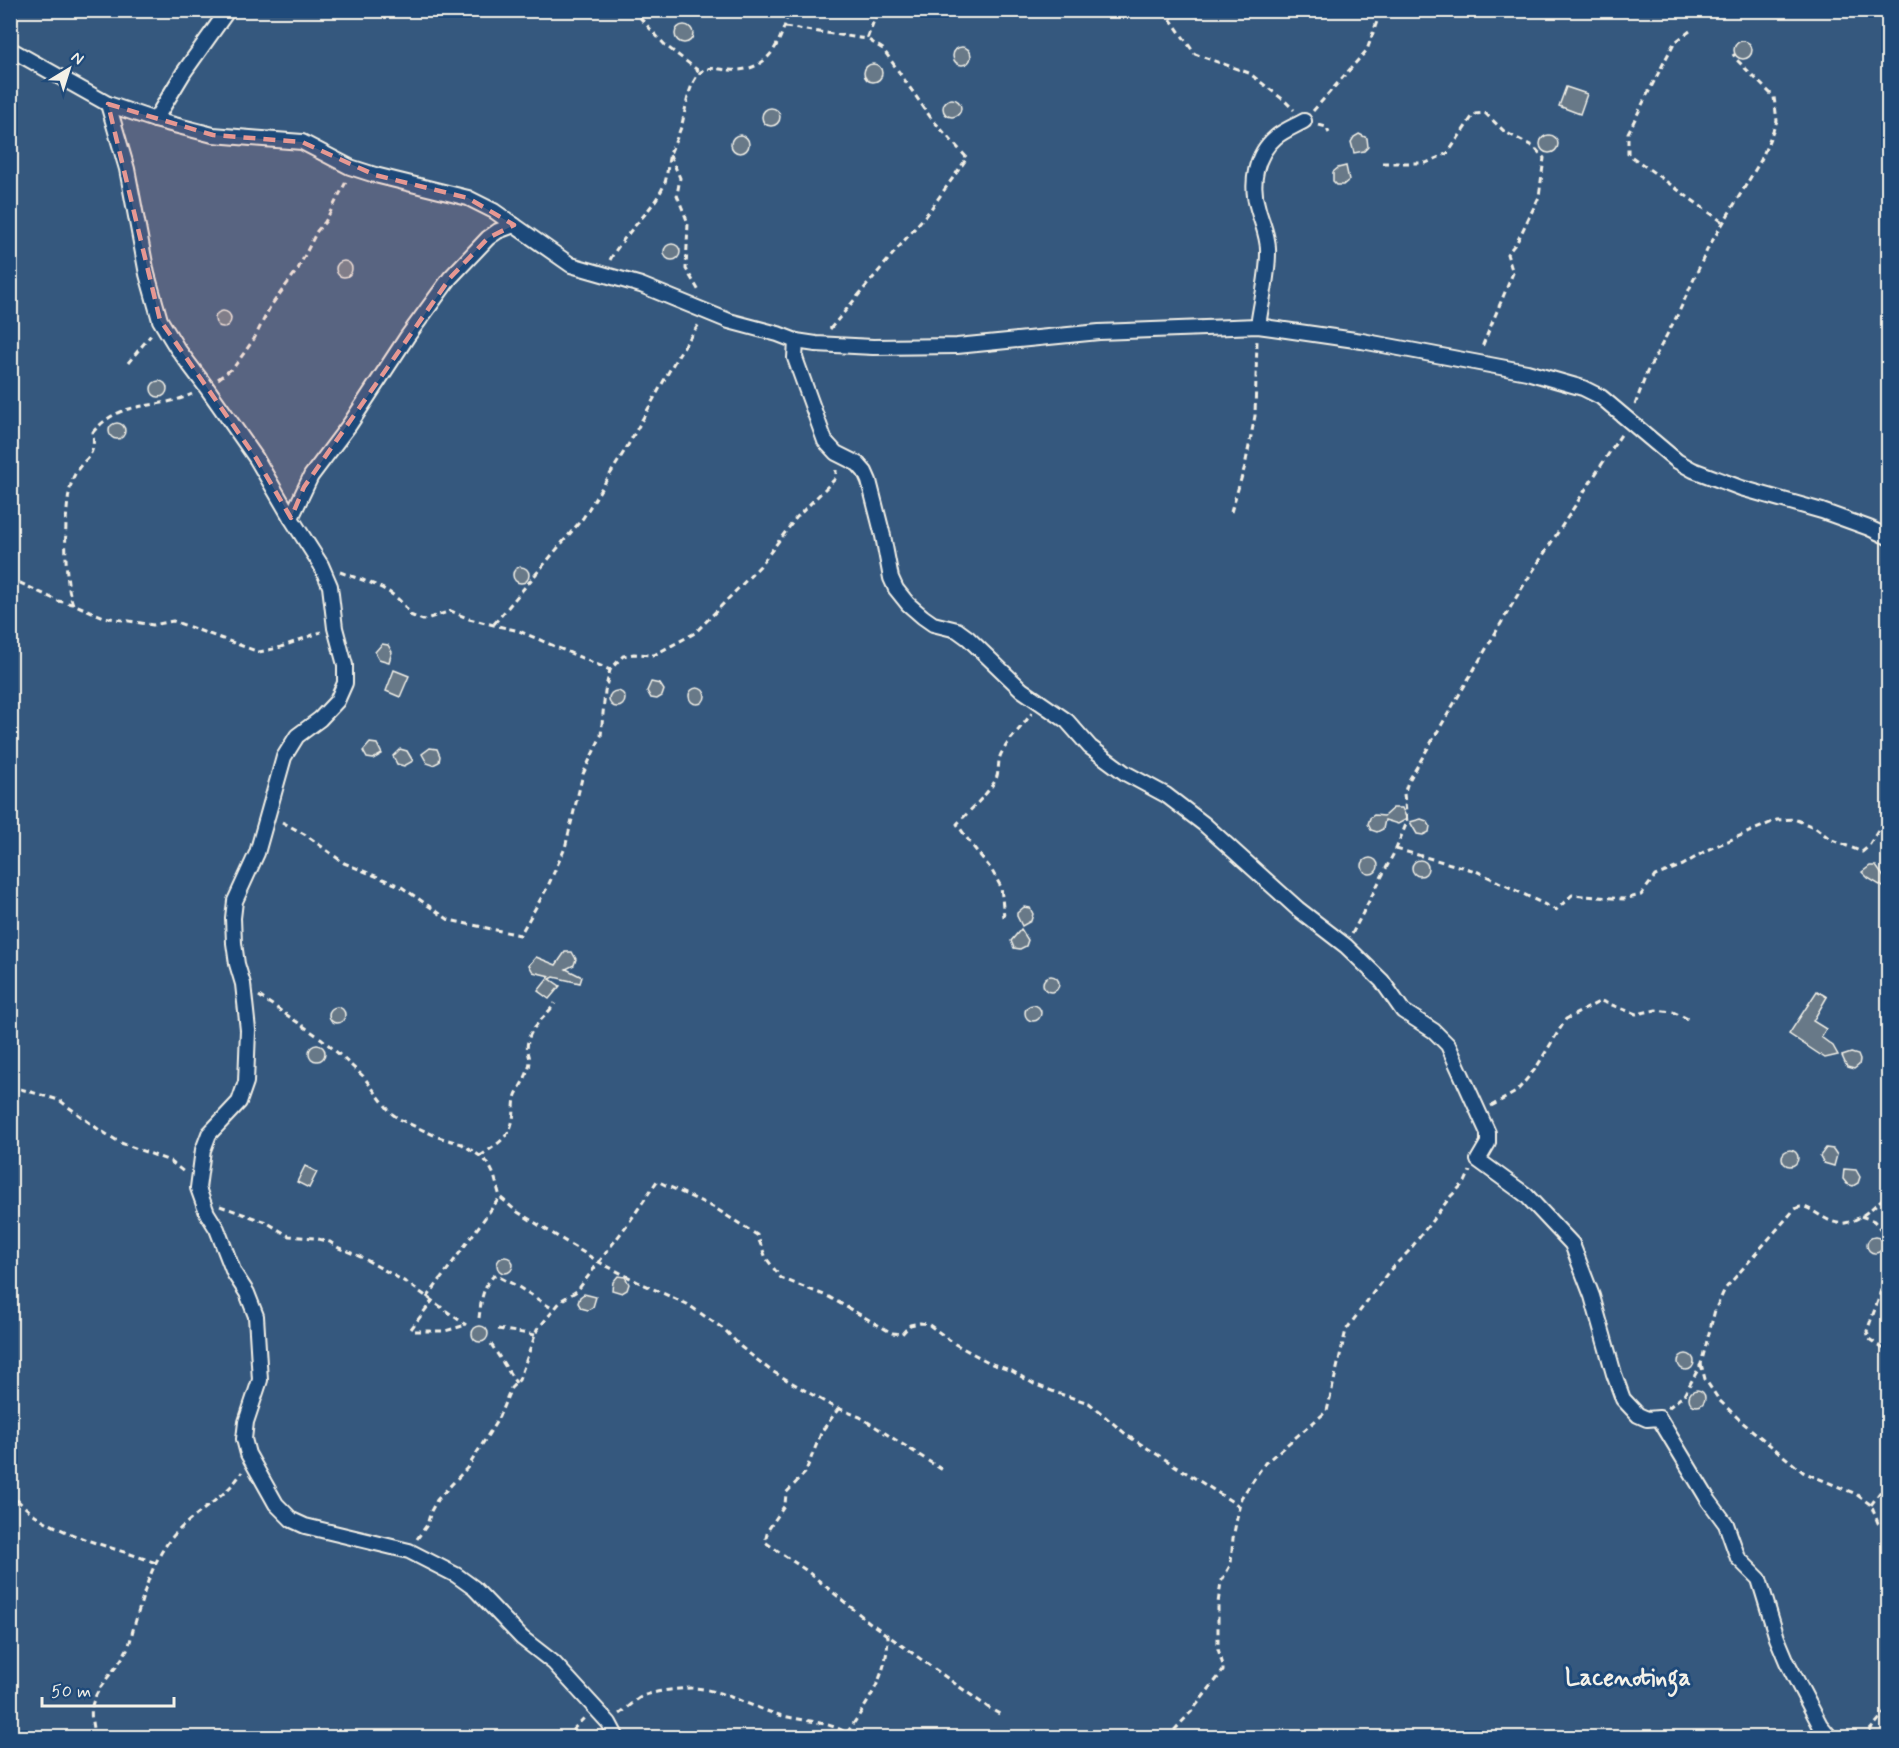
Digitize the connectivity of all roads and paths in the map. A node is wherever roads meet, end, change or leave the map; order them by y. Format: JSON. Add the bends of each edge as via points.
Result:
{"nodes":[{"id":1,"x":228,"y":10,"type":"edge"},
{"id":2,"x":633,"y":10,"type":"edge"},
{"id":3,"x":789,"y":10,"type":"edge"},
{"id":4,"x":878,"y":10,"type":"edge"},
{"id":5,"x":1164,"y":10,"type":"edge"},
{"id":6,"x":1381,"y":10,"type":"edge"},
{"id":7,"x":785,"y":27,"type":"junction"},
{"id":8,"x":1690,"y":31,"type":"dead end"},
{"id":9,"x":867,"y":39,"type":"junction"},
{"id":10,"x":10,"y":49,"type":"edge"},
{"id":11,"x":1733,"y":54,"type":"dead end"},
{"id":12,"x":700,"y":72,"type":"junction"},
{"id":13,"x":108,"y":104,"type":"junction"},
{"id":14,"x":155,"y":120,"type":"junction"},
{"id":15,"x":1304,"y":122,"type":"junction"},
{"id":16,"x":670,"y":155,"type":"junction"},
{"id":17,"x":1382,"y":163,"type":"dead end"},
{"id":18,"x":1724,"y":223,"type":"junction"},
{"id":19,"x":514,"y":225,"type":"junction"},
{"id":20,"x":603,"y":275,"type":"junction"},
{"id":21,"x":707,"y":312,"type":"junction"},
{"id":22,"x":160,"y":320,"type":"junction"},
{"id":23,"x":1258,"y":326,"type":"junction"},
{"id":24,"x":796,"y":341,"type":"junction"},
{"id":25,"x":816,"y":345,"type":"junction"},
{"id":26,"x":128,"y":363,"type":"dead end"},
{"id":27,"x":1476,"y":363,"type":"junction"},
{"id":28,"x":1630,"y":422,"type":"junction"},
{"id":29,"x":836,"y":453,"type":"junction"},
{"id":30,"x":1231,"y":512,"type":"dead end"},
{"id":31,"x":291,"y":518,"type":"junction"},
{"id":32,"x":1888,"y":537,"type":"edge"},
{"id":33,"x":321,"y":565,"type":"junction"},
{"id":34,"x":10,"y":578,"type":"edge"},
{"id":35,"x":494,"y":624,"type":"junction"},
{"id":36,"x":335,"y":628,"type":"junction"},
{"id":37,"x":610,"y":670,"type":"junction"},
{"id":38,"x":1036,"y":700,"type":"junction"},
{"id":39,"x":1888,"y":815,"type":"edge"},
{"id":40,"x":266,"y":816,"type":"junction"},
{"id":41,"x":1396,"y":849,"type":"junction"},
{"id":42,"x":1004,"y":917,"type":"dead end"},
{"id":43,"x":1346,"y":946,"type":"junction"},
{"id":44,"x":243,"y":984,"type":"junction"},
{"id":45,"x":555,"y":1003,"type":"dead end"},
{"id":46,"x":1688,"y":1019,"type":"dead end"},
{"id":47,"x":10,"y":1086,"type":"edge"},
{"id":48,"x":1479,"y":1112,"type":"junction"},
{"id":49,"x":480,"y":1155,"type":"junction"},
{"id":50,"x":1478,"y":1160,"type":"junction"},
{"id":51,"x":200,"y":1194,"type":"junction"},
{"id":52,"x":1888,"y":1194,"type":"edge"},
{"id":53,"x":500,"y":1197,"type":"junction"},
{"id":54,"x":1881,"y":1200,"type":"junction"},
{"id":55,"x":1888,"y":1205,"type":"edge"},
{"id":56,"x":1861,"y":1216,"type":"junction"},
{"id":57,"x":1888,"y":1238,"type":"edge"},
{"id":58,"x":1888,"y":1259,"type":"edge"},
{"id":59,"x":598,"y":1262,"type":"junction"},
{"id":60,"x":428,"y":1298,"type":"junction"},
{"id":61,"x":432,"y":1301,"type":"junction"},
{"id":62,"x":553,"y":1309,"type":"junction"},
{"id":63,"x":479,"y":1318,"type":"dead end"},
{"id":64,"x":411,"y":1329,"type":"dead end"},
{"id":65,"x":498,"y":1329,"type":"dead end"},
{"id":66,"x":415,"y":1331,"type":"dead end"},
{"id":67,"x":535,"y":1335,"type":"junction"},
{"id":68,"x":491,"y":1344,"type":"dead end"},
{"id":69,"x":1888,"y":1352,"type":"edge"},
{"id":70,"x":1701,"y":1364,"type":"junction"},
{"id":71,"x":516,"y":1383,"type":"junction"},
{"id":72,"x":839,"y":1408,"type":"junction"},
{"id":73,"x":1659,"y":1418,"type":"junction"},
{"id":74,"x":248,"y":1454,"type":"junction"},
{"id":75,"x":944,"y":1471,"type":"dead end"},
{"id":76,"x":1888,"y":1481,"type":"edge"},
{"id":77,"x":10,"y":1492,"type":"edge"},
{"id":78,"x":1871,"y":1504,"type":"junction"},
{"id":79,"x":1239,"y":1506,"type":"junction"},
{"id":80,"x":1888,"y":1531,"type":"edge"},
{"id":81,"x":409,"y":1551,"type":"junction"},
{"id":82,"x":156,"y":1563,"type":"junction"},
{"id":83,"x":888,"y":1635,"type":"junction"},
{"id":84,"x":594,"y":1707,"type":"junction"},
{"id":85,"x":1888,"y":1709,"type":"edge"},
{"id":86,"x":1002,"y":1716,"type":"dead end"},
{"id":87,"x":609,"y":1723,"type":"junction"},
{"id":88,"x":848,"y":1732,"type":"junction"},
{"id":89,"x":94,"y":1737,"type":"edge"},
{"id":90,"x":565,"y":1737,"type":"edge"},
{"id":91,"x":617,"y":1737,"type":"edge"},
{"id":92,"x":852,"y":1737,"type":"edge"},
{"id":93,"x":1167,"y":1737,"type":"edge"},
{"id":94,"x":1831,"y":1737,"type":"edge"},
{"id":95,"x":1861,"y":1737,"type":"edge"}],
"edges":[{"from":1,"to":14,"type":"street"},
{"from":2,"to":12,"type":"path","via":[[665,45]]},
{"from":3,"to":7,"type":"path"},
{"from":4,"to":9,"type":"path"},
{"from":5,"to":15,"type":"path","via":[[1195,54],[1250,73]]},
{"from":6,"to":15,"type":"path","via":[[1367,50]]},
{"from":7,"to":9,"type":"path"},
{"from":7,"to":12,"type":"path","via":[[770,56],[757,65],[743,71],[711,68]]},
{"from":8,"to":18,"type":"path","via":[[1674,42],[1642,104],[1628,133],[1629,154]]},
{"from":9,"to":25,"type":"path","via":[[883,49],[931,118],[967,158],[930,210]]},
{"from":10,"to":13,"type":"street"},
{"from":11,"to":18,"type":"path","via":[[1774,97],[1777,121],[1761,160]]},
{"from":12,"to":16,"type":"path"},
{"from":13,"to":14,"type":"street"},
{"from":13,"to":22,"type":"street","via":[[127,169]]},
{"from":14,"to":19,"type":"street","via":[[213,135],[302,142],[351,167],[468,198]]},
{"from":15,"to":23,"type":"street","via":[[1276,136],[1259,160],[1254,180],[1269,254]]},
{"from":16,"to":20,"type":"path","via":[[665,185],[622,240]]},
{"from":16,"to":21,"type":"path","via":[[681,178],[677,195],[688,223],[686,269]]},
{"from":17,"to":27,"type":"path","via":[[1426,163],[1448,153],[1474,114],[1485,113],[1504,132],[1534,147],[1544,158],[1539,197],[1507,254],[1513,273]]},
{"from":18,"to":28,"type":"path","via":[[1647,372]]},
{"from":19,"to":20,"type":"street","via":[[571,265]]},
{"from":19,"to":31,"type":"street","via":[[488,238],[450,278],[311,476]]},
{"from":20,"to":21,"type":"street","via":[[658,291]]},
{"from":21,"to":24,"type":"street"},
{"from":21,"to":35,"type":"path","via":[[584,518]]},
{"from":22,"to":26,"type":"path"},
{"from":22,"to":31,"type":"street","via":[[256,458]]},
{"from":23,"to":25,"type":"street","via":[[1099,332],[957,346]]},
{"from":23,"to":27,"type":"street"},
{"from":23,"to":30,"type":"path","via":[[1255,416]]},
{"from":24,"to":25,"type":"street"},
{"from":24,"to":29,"type":"street","via":[[795,358],[825,441]]},
{"from":27,"to":28,"type":"street","via":[[1583,388],[1601,396]]},
{"from":28,"to":32,"type":"street","via":[[1693,470],[1822,511]]},
{"from":28,"to":41,"type":"path","via":[[1526,582],[1408,782],[1404,795],[1407,822]]},
{"from":29,"to":37,"type":"path","via":[[836,478],[695,633],[654,655],[623,656]]},
{"from":29,"to":38,"type":"street","via":[[865,472],[891,578],[908,604],[933,624],[957,630],[968,638]]},
{"from":31,"to":33,"type":"street"},
{"from":33,"to":35,"type":"path","via":[[388,591],[404,603],[410,615],[423,620],[451,611],[469,620]]},
{"from":33,"to":36,"type":"street","via":[[330,586]]},
{"from":34,"to":36,"type":"path","via":[[58,601],[104,616],[153,625],[173,621],[259,652]]},
{"from":35,"to":37,"type":"path","via":[[566,649]]},
{"from":36,"to":40,"type":"street","via":[[345,665],[345,683],[337,701],[297,736],[284,757]]},
{"from":37,"to":40,"type":"path","via":[[601,736],[583,774],[565,848],[520,935],[449,920],[400,886],[344,863],[306,835]]},
{"from":38,"to":42,"type":"path","via":[[1033,711],[999,757],[996,779],[957,824],[1001,887]]},
{"from":38,"to":43,"type":"street","via":[[1067,721],[1090,747],[1117,767],[1166,795],[1204,824],[1298,909]]},
{"from":39,"to":41,"type":"path","via":[[1862,852],[1794,819],[1777,820],[1655,876],[1641,895],[1624,899],[1572,895],[1556,910],[1476,871]]},
{"from":40,"to":44,"type":"street","via":[[233,918]]},
{"from":41,"to":43,"type":"path"},
{"from":43,"to":48,"type":"street","via":[[1382,981],[1407,1015],[1449,1045]]},
{"from":44,"to":49,"type":"path","via":[[322,1039],[363,1076],[399,1119]]},
{"from":44,"to":51,"type":"street","via":[[248,1030],[246,1082],[239,1102],[209,1134],[203,1150]]},
{"from":45,"to":49,"type":"path","via":[[528,1041],[528,1071],[516,1096],[512,1124],[502,1140]]},
{"from":46,"to":48,"type":"path","via":[[1656,1010],[1636,1014],[1600,1001],[1566,1019],[1516,1092]]},
{"from":47,"to":51,"type":"path","via":[[59,1100],[121,1143],[170,1161]]},
{"from":48,"to":50,"type":"street","via":[[1489,1138]]},
{"from":49,"to":53,"type":"path","via":[[494,1175]]},
{"from":50,"to":73,"type":"street","via":[[1526,1195],[1572,1244],[1623,1399],[1638,1415]]},
{"from":50,"to":79,"type":"path","via":[[1465,1182],[1389,1271],[1346,1330],[1327,1411],[1265,1463]]},
{"from":51,"to":60,"type":"path","via":[[289,1236],[330,1242]]},
{"from":51,"to":74,"type":"street","via":[[256,1316],[260,1380],[246,1422],[244,1439]]},
{"from":52,"to":54,"type":"path"},
{"from":53,"to":59,"type":"path"},
{"from":53,"to":60,"type":"path"},
{"from":54,"to":55,"type":"path"},
{"from":54,"to":56,"type":"path"},
{"from":56,"to":57,"type":"path","via":[[1874,1221]]},
{"from":56,"to":70,"type":"path","via":[[1840,1223],[1801,1206],[1792,1211],[1725,1289],[1715,1310]]},
{"from":58,"to":69,"type":"path","via":[[1867,1331],[1869,1339]]},
{"from":59,"to":62,"type":"path","via":[[577,1291]]},
{"from":59,"to":72,"type":"path","via":[[687,1304],[725,1330],[770,1370]]},
{"from":59,"to":79,"type":"path","via":[[657,1181],[715,1208],[757,1235],[766,1258],[782,1278],[829,1297],[892,1333],[902,1334],[910,1325],[928,1324],[992,1364],[1041,1387],[1089,1403],[1128,1436]]},
{"from":60,"to":61,"type":"path"},
{"from":61,"to":64,"type":"path"},
{"from":61,"to":66,"type":"path","via":[[466,1325],[445,1331]]},
{"from":62,"to":63,"type":"path","via":[[495,1275],[485,1287]]},
{"from":62,"to":67,"type":"path"},
{"from":65,"to":67,"type":"path"},
{"from":67,"to":71,"type":"path"},
{"from":68,"to":71,"type":"path"},
{"from":70,"to":73,"type":"path","via":[[1684,1395]]},
{"from":70,"to":78,"type":"path","via":[[1705,1379],[1719,1400],[1760,1438],[1803,1472],[1857,1494]]},
{"from":71,"to":81,"type":"path","via":[[479,1450],[437,1500],[427,1525]]},
{"from":72,"to":75,"type":"path","via":[[860,1417]]},
{"from":72,"to":83,"type":"path","via":[[822,1431],[805,1473],[786,1493],[785,1505],[768,1530],[765,1542]]},
{"from":73,"to":94,"type":"street","via":[[1726,1524],[1738,1558],[1759,1579],[1776,1638],[1820,1725]]},
{"from":74,"to":81,"type":"street","via":[[276,1504],[292,1520]]},
{"from":74,"to":82,"type":"path","via":[[248,1463],[238,1478],[176,1533]]},
{"from":76,"to":78,"type":"path"},
{"from":77,"to":82,"type":"path","via":[[38,1516],[67,1531]]},
{"from":78,"to":80,"type":"path","via":[[1878,1523]]},
{"from":79,"to":93,"type":"path","via":[[1230,1564],[1221,1582],[1218,1604],[1222,1671]]},
{"from":81,"to":84,"type":"street","via":[[474,1588],[522,1638],[554,1663]]},
{"from":82,"to":89,"type":"path","via":[[127,1650],[92,1705]]},
{"from":83,"to":86,"type":"path"},
{"from":83,"to":88,"type":"path","via":[[888,1655],[878,1681]]},
{"from":84,"to":87,"type":"street"},
{"from":84,"to":90,"type":"path"},
{"from":85,"to":95,"type":"path"},
{"from":87,"to":88,"type":"path","via":[[642,1696],[694,1688]]},
{"from":87,"to":91,"type":"street"},
{"from":88,"to":92,"type":"path"}]}
